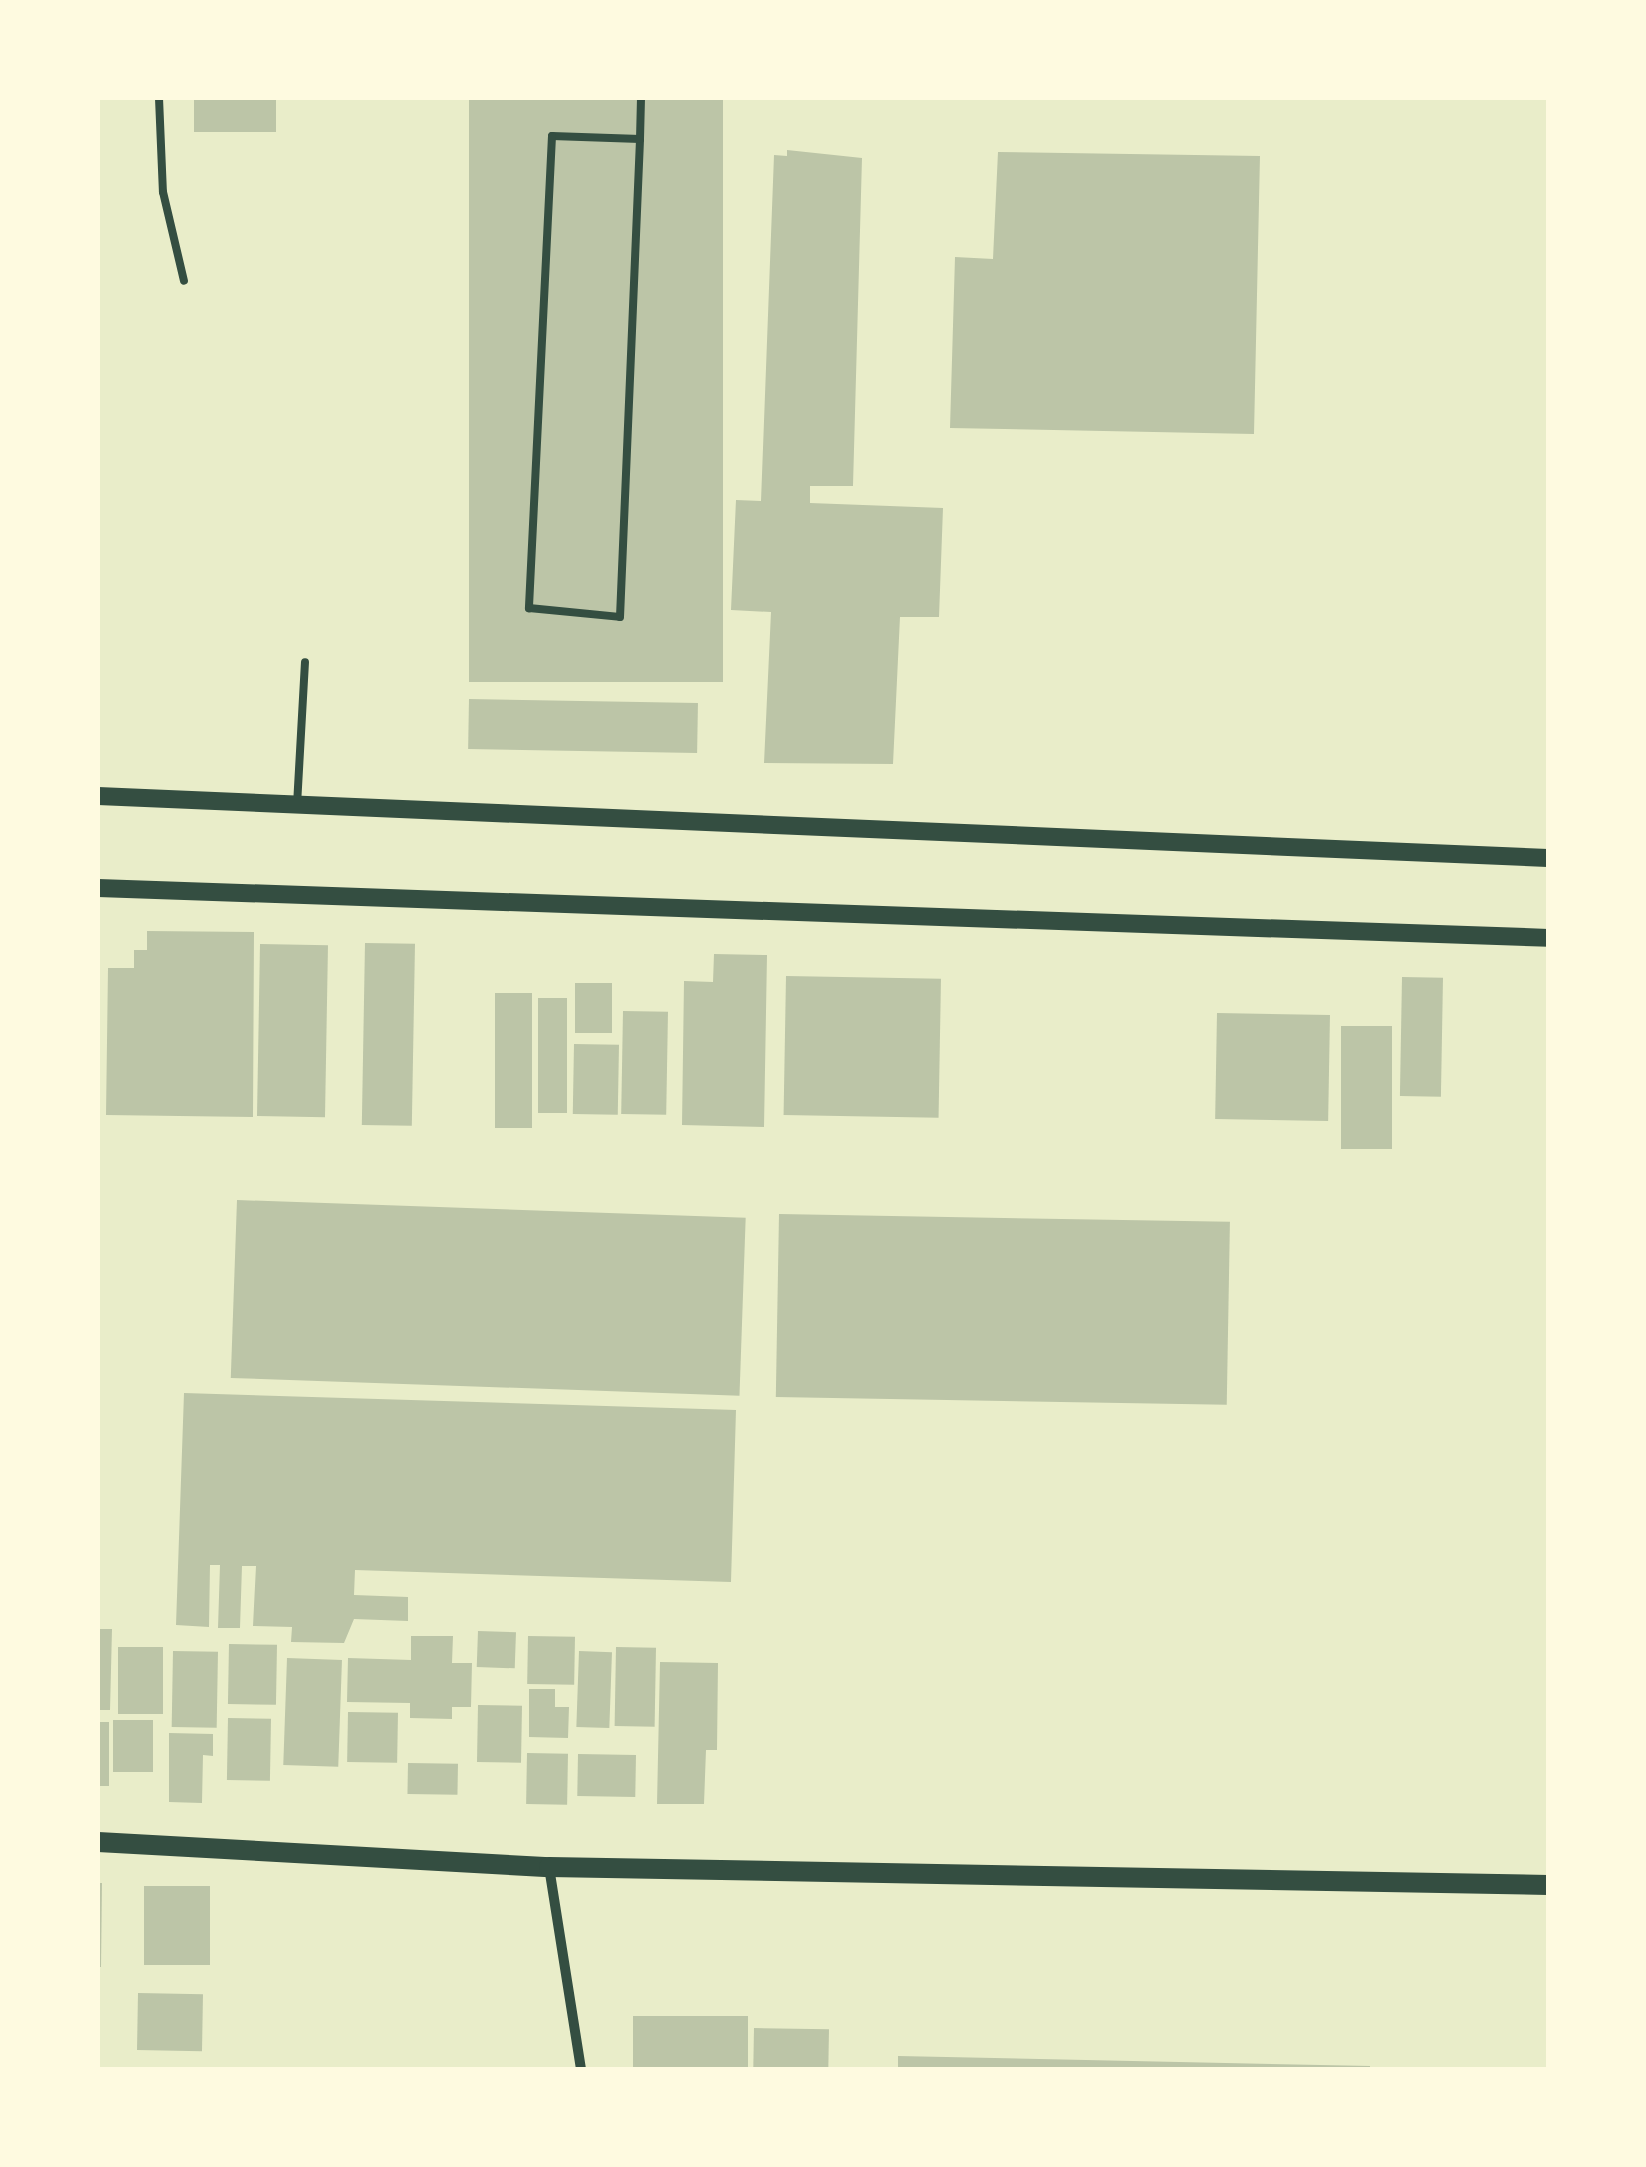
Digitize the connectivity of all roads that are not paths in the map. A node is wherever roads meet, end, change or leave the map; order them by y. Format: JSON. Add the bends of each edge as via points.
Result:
{"nodes":[{"id":1,"x":159,"y":98,"type":"edge"},
{"id":2,"x":641,"y":98,"type":"edge"},
{"id":3,"x":640,"y":139,"type":"junction"},
{"id":4,"x":184,"y":282,"type":"dead end"},
{"id":5,"x":305,"y":662,"type":"dead end"},
{"id":6,"x":98,"y":796,"type":"edge"},
{"id":7,"x":298,"y":805,"type":"junction"},
{"id":8,"x":1548,"y":858,"type":"edge"},
{"id":9,"x":98,"y":888,"type":"edge"},
{"id":10,"x":1548,"y":938,"type":"edge"},
{"id":11,"x":98,"y":1842,"type":"edge"},
{"id":12,"x":549,"y":1867,"type":"junction"},
{"id":13,"x":1548,"y":1886,"type":"edge"},
{"id":14,"x":581,"y":2070,"type":"edge"}],
"edges":[{"from":1,"to":4,"type":"lane","via":[[163,192]]},
{"from":2,"to":3,"type":"lane"},
{"from":3,"to":3,"type":"lane","via":[[620,618],[528,608],[552,136]]},
{"from":5,"to":7,"type":"lane"},
{"from":6,"to":7,"type":"street"},
{"from":7,"to":8,"type":"street"},
{"from":9,"to":10,"type":"street"},
{"from":11,"to":12,"type":"main road"},
{"from":12,"to":13,"type":"main road"},
{"from":12,"to":14,"type":"street"}]}
